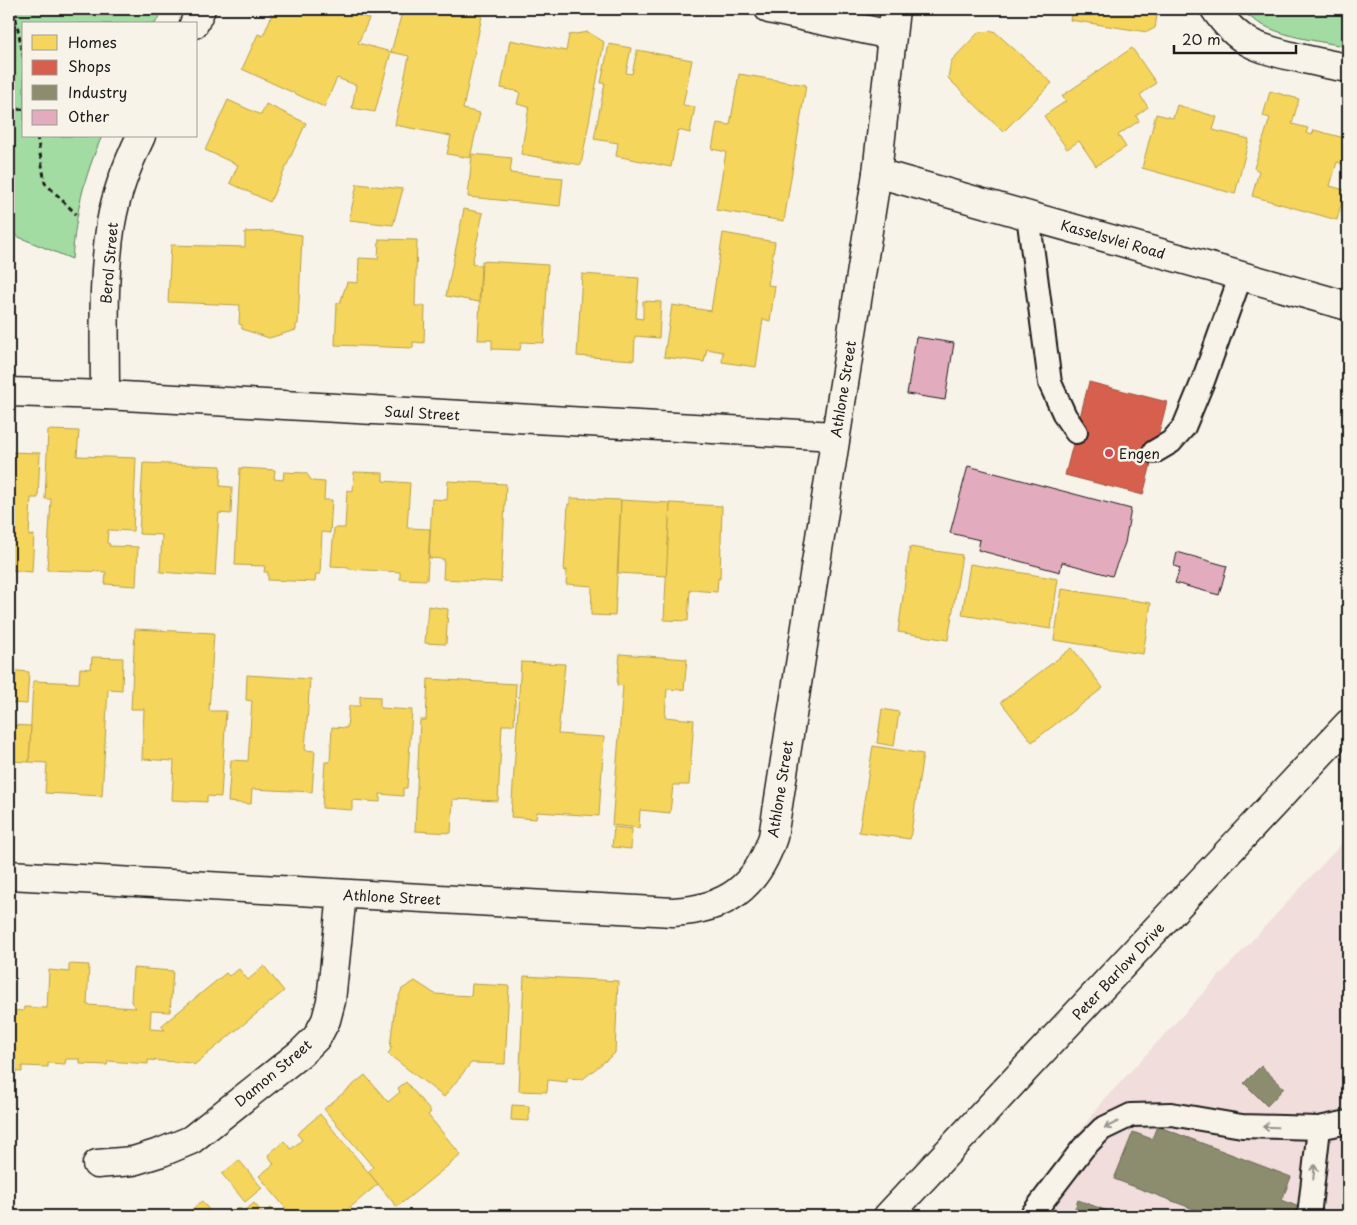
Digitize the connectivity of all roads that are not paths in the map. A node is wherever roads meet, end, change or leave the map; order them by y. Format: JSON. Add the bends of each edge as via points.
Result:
{"nodes":[{"id":1,"x":201,"y":9,"type":"edge"},
{"id":2,"x":769,"y":9,"type":"edge"},
{"id":3,"x":1214,"y":9,"type":"edge"},
{"id":4,"x":195,"y":22,"type":"edge"},
{"id":5,"x":893,"y":22,"type":"edge"},
{"id":6,"x":1348,"y":68,"type":"edge"},
{"id":7,"x":140,"y":138,"type":"edge"},
{"id":8,"x":877,"y":173,"type":"junction"},
{"id":9,"x":1028,"y":215,"type":"junction"},
{"id":10,"x":1241,"y":275,"type":"junction"},
{"id":11,"x":1348,"y":306,"type":"edge"},
{"id":12,"x":9,"y":392,"type":"edge"},
{"id":13,"x":105,"y":395,"type":"junction"},
{"id":14,"x":1076,"y":432,"type":"dead end"},
{"id":15,"x":835,"y":436,"type":"junction"},
{"id":16,"x":1154,"y":452,"type":"dead end"},
{"id":17,"x":1348,"y":724,"type":"edge"},
{"id":18,"x":9,"y":875,"type":"edge"},
{"id":19,"x":342,"y":894,"type":"junction"},
{"id":20,"x":1348,"y":1122,"type":"edge"},
{"id":21,"x":1319,"y":1128,"type":"junction"},
{"id":22,"x":97,"y":1164,"type":"dead end"},
{"id":23,"x":888,"y":1216,"type":"edge"},
{"id":24,"x":1031,"y":1216,"type":"edge"},
{"id":25,"x":1309,"y":1216,"type":"edge"}],
"edges":[{"from":1,"to":4,"type":"street"},
{"from":2,"to":5,"type":"street"},
{"from":3,"to":6,"type":"street","via":[[1227,27],[1264,50]]},
{"from":5,"to":8,"type":"street","name":"Athlone Street"},
{"from":7,"to":13,"type":"street","name":"Berol Street","via":[[131,156],[112,222],[104,287]]},
{"from":8,"to":9,"type":"street","name":"Kasselsvlei Road"},
{"from":8,"to":15,"type":"street","name":"Athlone Street"},
{"from":9,"to":10,"type":"street","name":"Kasselsvlei Road"},
{"from":9,"to":14,"type":"lane","via":[[1050,383]]},
{"from":10,"to":11,"type":"street","name":"Kasselsvlei Road"},
{"from":10,"to":16,"type":"lane","via":[[1184,427],[1171,442]]},
{"from":12,"to":13,"type":"street","name":"Saul Street"},
{"from":13,"to":15,"type":"street","name":"Saul Street"},
{"from":15,"to":19,"type":"street","name":"Athlone Street","via":[[773,837],[758,872],[745,886],[712,906],[673,912]]},
{"from":17,"to":23,"type":"street","name":"Peter Barlow Drive"},
{"from":18,"to":19,"type":"street","name":"Athlone Street"},
{"from":19,"to":22,"type":"street","name":"Damon Street","via":[[331,1001],[317,1037],[191,1140],[133,1161]]},
{"from":20,"to":21,"type":"lane"},
{"from":21,"to":24,"type":"lane","one_way":true,"via":[[1242,1126],[1171,1114],[1131,1115],[1102,1129],[1083,1148]]},
{"from":25,"to":21,"type":"lane","one_way":true}]}
